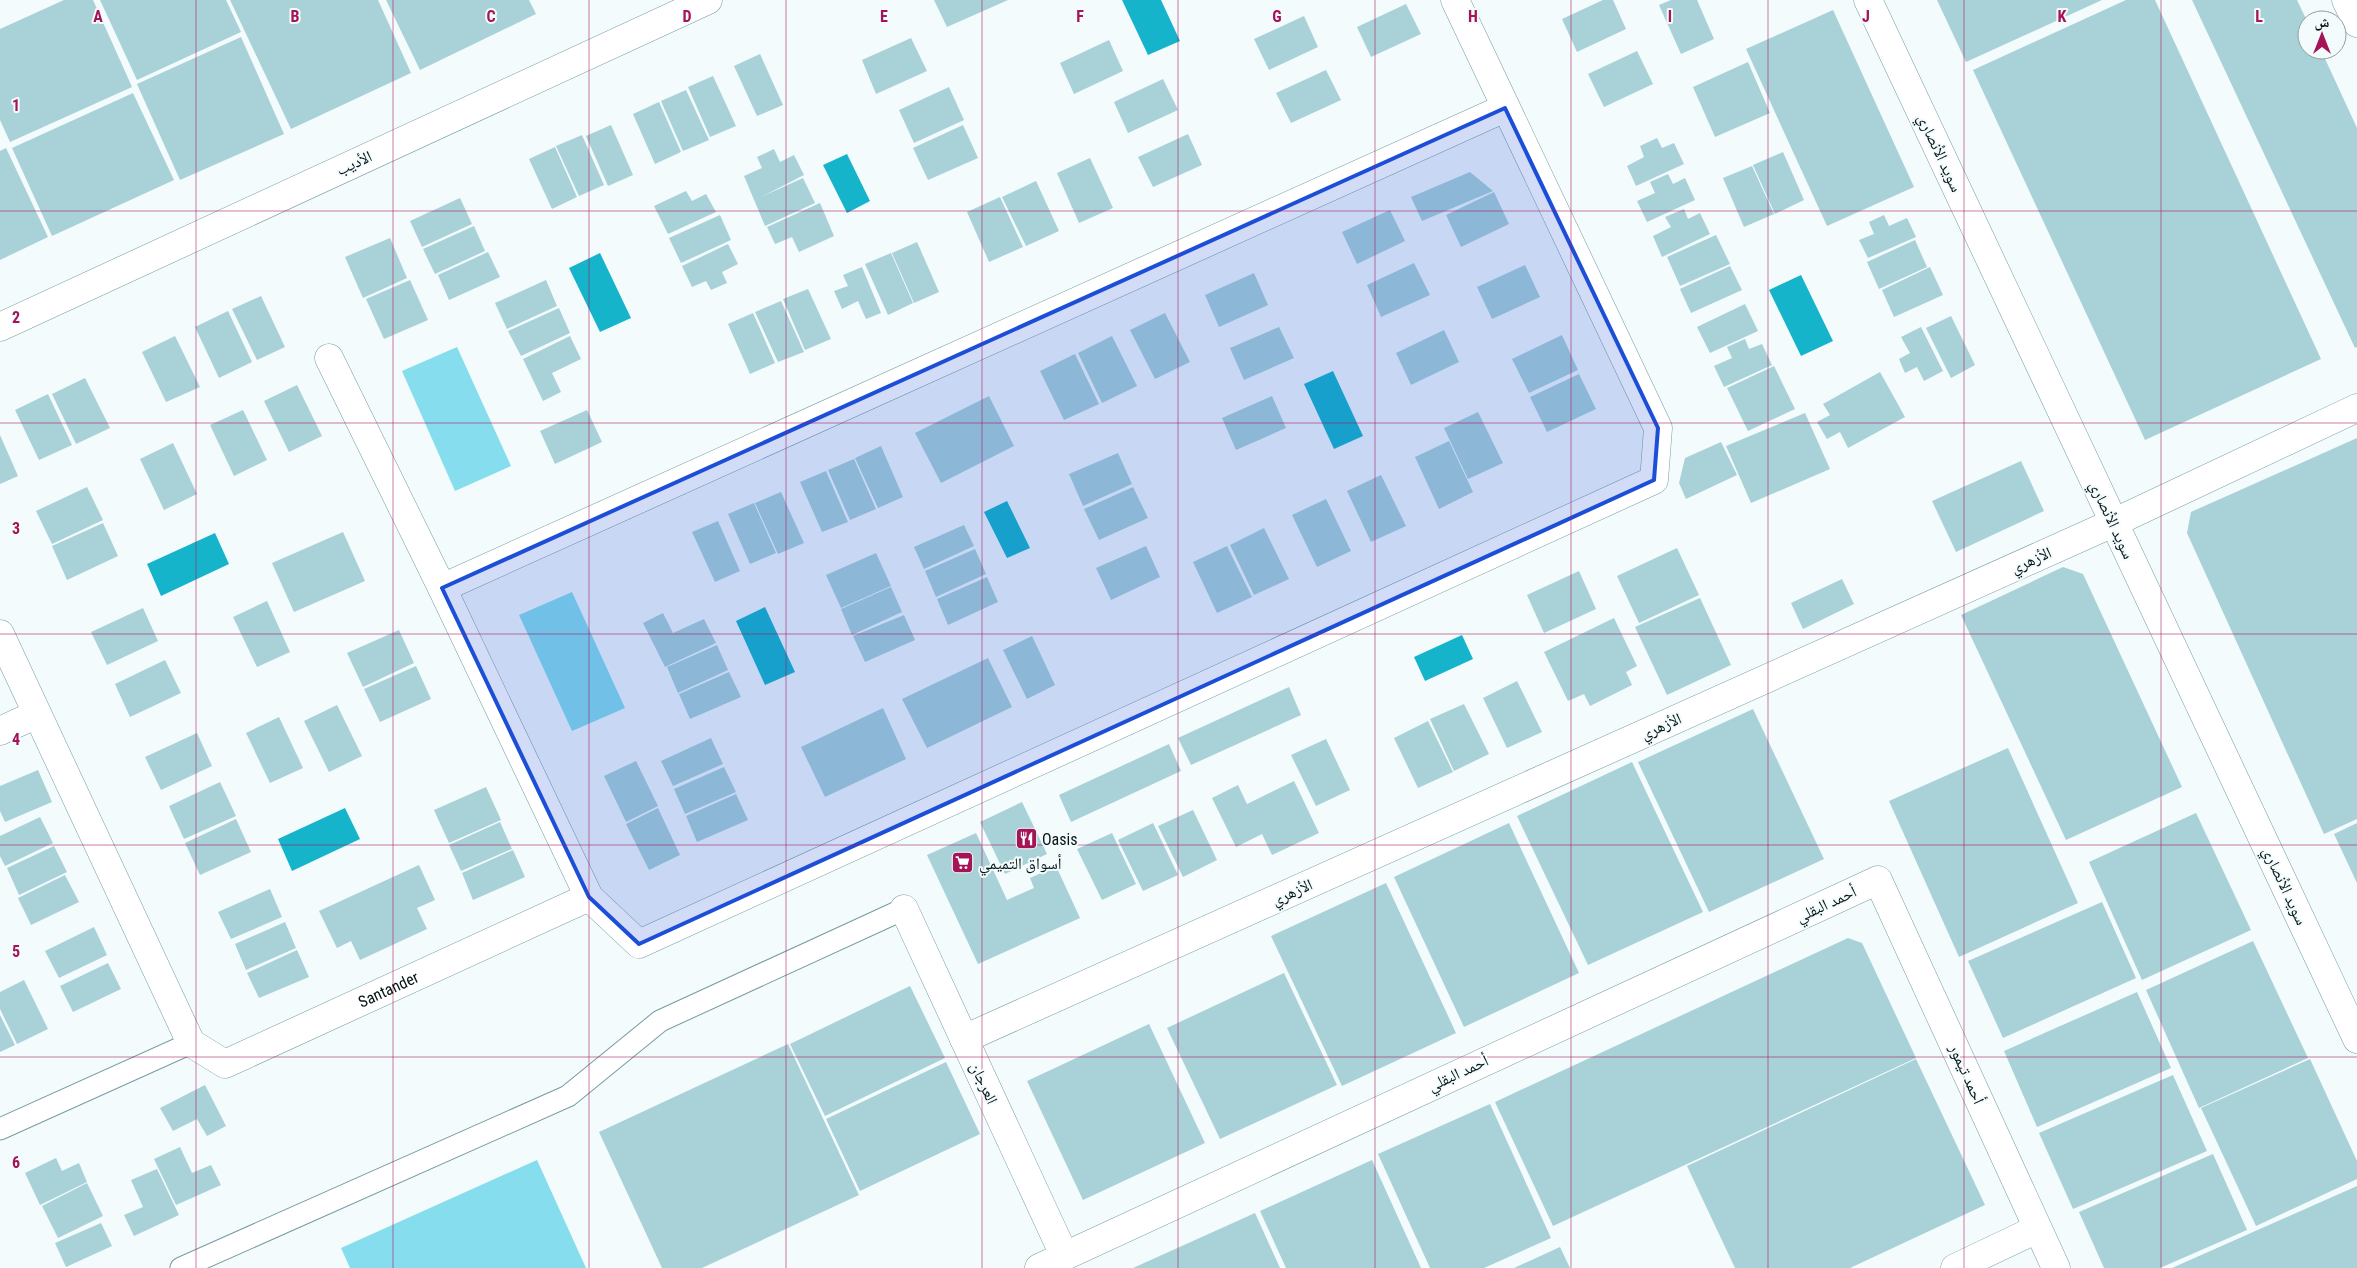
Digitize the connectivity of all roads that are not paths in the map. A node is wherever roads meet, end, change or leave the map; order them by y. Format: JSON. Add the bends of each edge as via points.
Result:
{"nodes":[{"id":1,"x":708,"y":0,"type":"edge"},
{"id":2,"x":1455,"y":0,"type":"edge"},
{"id":3,"x":1868,"y":0,"type":"edge"},
{"id":4,"x":2346,"y":0,"type":"edge"},
{"id":5,"x":2357,"y":23,"type":"edge"},
{"id":6,"x":1505,"y":108,"type":"junction"},
{"id":7,"x":0,"y":327,"type":"edge"},
{"id":8,"x":329,"y":358,"type":"dead end"},
{"id":9,"x":2357,"y":408,"type":"edge"},
{"id":10,"x":2113,"y":523,"type":"junction"},
{"id":11,"x":442,"y":588,"type":"junction"},
{"id":12,"x":0,"y":634,"type":"edge"},
{"id":13,"x":37,"y":714,"type":"junction"},
{"id":14,"x":0,"y":731,"type":"edge"},
{"id":15,"x":1878,"y":880,"type":"joint"},
{"id":16,"x":589,"y":897,"type":"junction"},
{"id":17,"x":904,"y":909,"type":"joint"},
{"id":18,"x":964,"y":1039,"type":"junction"},
{"id":19,"x":2357,"y":1039,"type":"edge"},
{"id":20,"x":191,"y":1043,"type":"junction"},
{"id":21,"x":0,"y":1128,"type":"edge"},
{"id":22,"x":2037,"y":1229,"type":"junction"},
{"id":23,"x":1064,"y":1255,"type":"junction"},
{"id":24,"x":181,"y":1268,"type":"edge"},
{"id":25,"x":1039,"y":1268,"type":"edge"},
{"id":26,"x":1955,"y":1268,"type":"edge"},
{"id":27,"x":2056,"y":1268,"type":"edge"}],
"edges":[{"from":1,"to":7,"type":"street","name":"الأديب"},
{"from":2,"to":6,"type":"street"},
{"from":3,"to":10,"type":"street","name":"سويد الأنصاري"},
{"from":4,"to":5,"type":"street"},
{"from":6,"to":11,"type":"street"},
{"from":6,"to":16,"type":"street","via":[[1658,428],[1654,480],[639,944]]},
{"from":8,"to":11,"type":"street"},
{"from":9,"to":10,"type":"street","name":"الأزهري"},
{"from":10,"to":18,"type":"street","name":"الأزهري"},
{"from":10,"to":19,"type":"street","name":"سويد الأنصاري"},
{"from":11,"to":16,"type":"street"},
{"from":12,"to":13,"type":"street"},
{"from":13,"to":14,"type":"street"},
{"from":13,"to":20,"type":"street"},
{"from":15,"to":22,"type":"street","name":"أحمد تيمور"},
{"from":15,"to":23,"type":"street","name":"أحمد البقلي"},
{"from":16,"to":20,"type":"street","name":"Santander","via":[[225,1064]]},
{"from":17,"to":18,"type":"street","name":"العرجان"},
{"from":17,"to":24,"type":"lane","via":[[660,1021],[568,1096]]},
{"from":18,"to":23,"type":"street","name":"العرجان"},
{"from":20,"to":21,"type":"lane"},
{"from":22,"to":26,"type":"street"},
{"from":22,"to":27,"type":"street","name":"أحمد تيمور"},
{"from":23,"to":25,"type":"street","name":"أحمد البقلي"}]}
